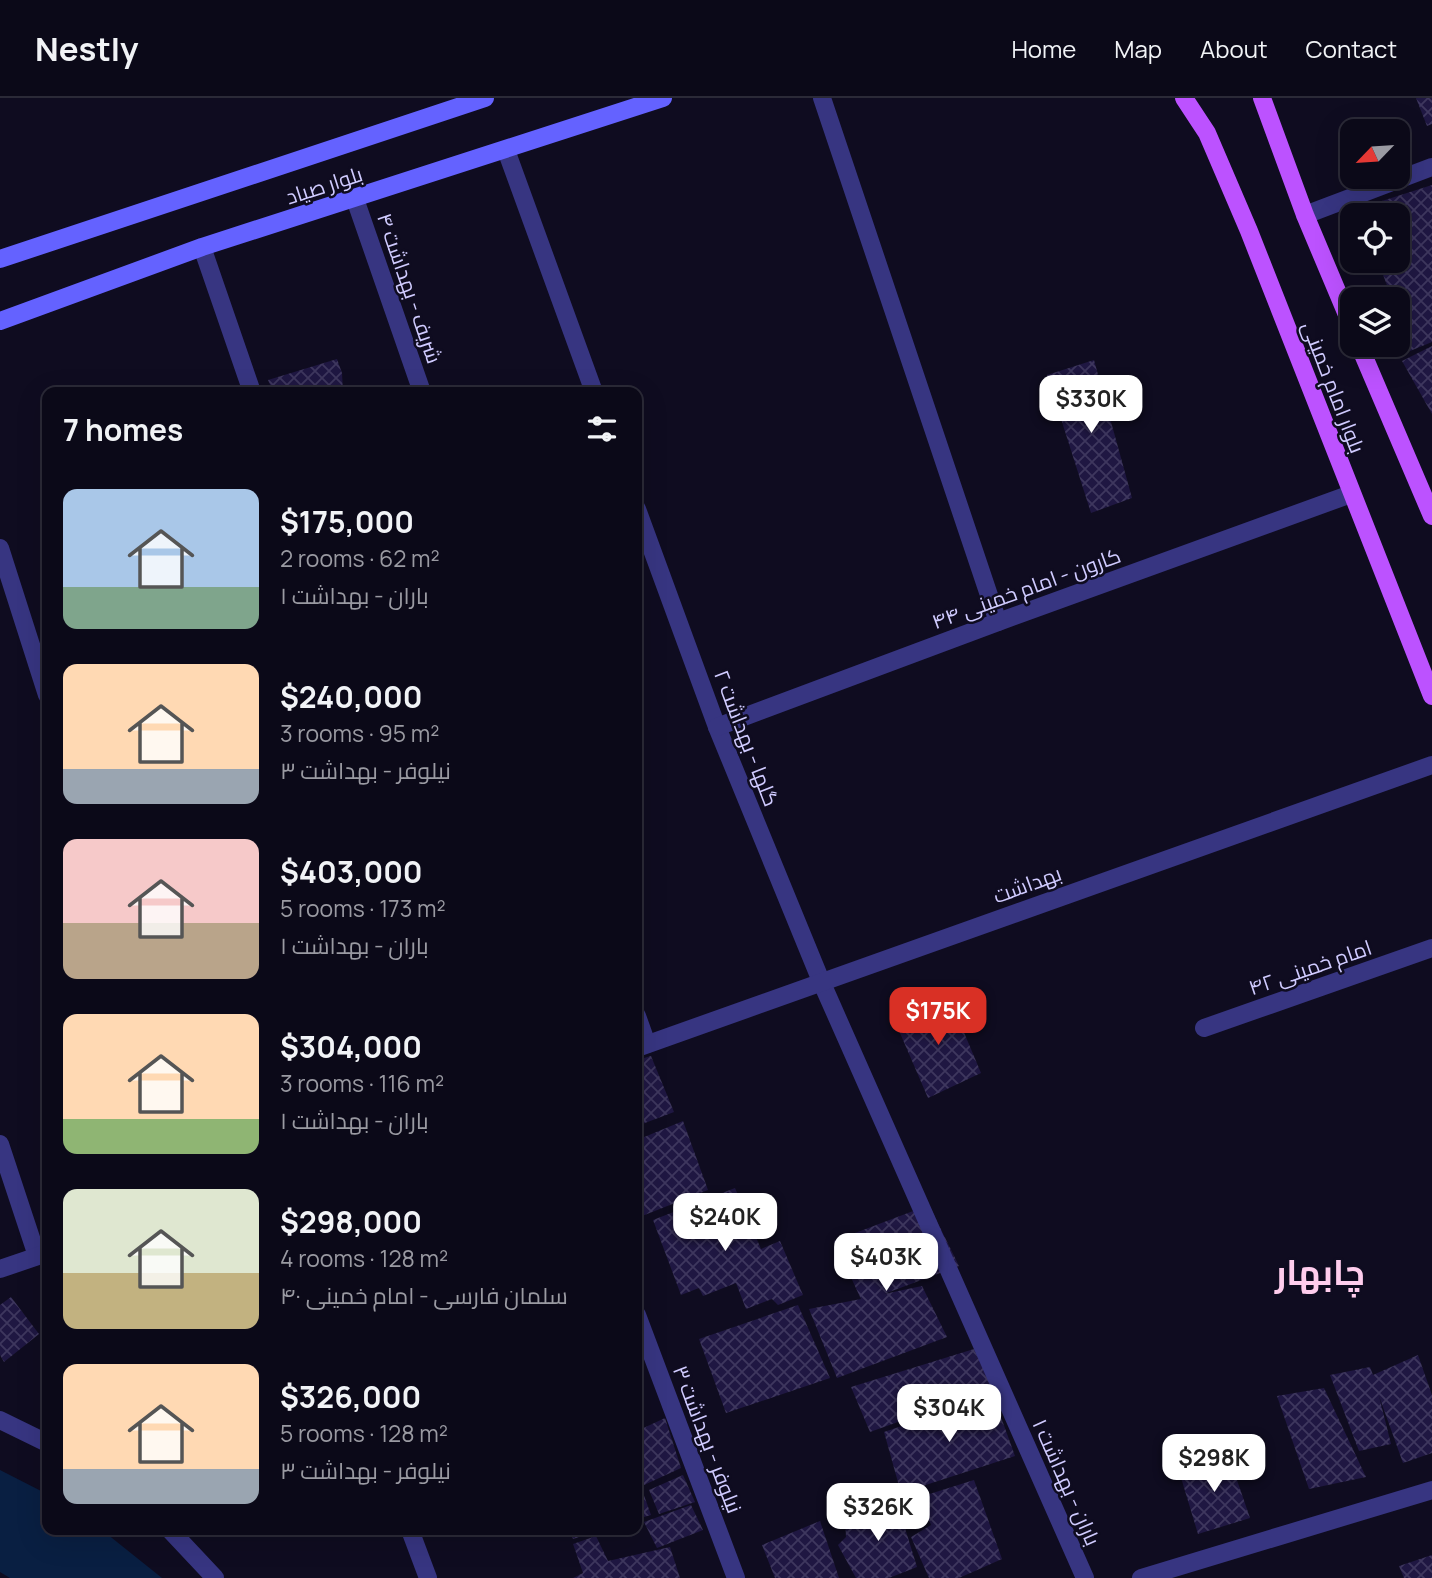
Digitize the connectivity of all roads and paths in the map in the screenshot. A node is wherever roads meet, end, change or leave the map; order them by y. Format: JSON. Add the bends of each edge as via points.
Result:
{"nodes":[{"id":1,"x":485,"y":98,"type":"edge"},
{"id":2,"x":663,"y":98,"type":"edge"},
{"id":3,"x":822,"y":98,"type":"edge"},
{"id":4,"x":1184,"y":98,"type":"edge"},
{"id":5,"x":1262,"y":98,"type":"edge"},
{"id":6,"x":506,"y":150,"type":"junction"},
{"id":7,"x":1432,"y":167,"type":"edge"},
{"id":8,"x":355,"y":199,"type":"junction"},
{"id":9,"x":1305,"y":215,"type":"junction"},
{"id":10,"x":202,"y":247,"type":"junction"},
{"id":11,"x":0,"y":259,"type":"edge"},
{"id":12,"x":1340,"y":298,"type":"edge"},
{"id":13,"x":0,"y":321,"type":"edge"},
{"id":14,"x":1364,"y":357,"type":"edge"},
{"id":15,"x":250,"y":387,"type":"edge"},
{"id":16,"x":420,"y":387,"type":"edge"},
{"id":17,"x":592,"y":387,"type":"edge"},
{"id":18,"x":1351,"y":494,"type":"junction"},
{"id":19,"x":1432,"y":516,"type":"edge"},
{"id":20,"x":642,"y":523,"type":"edge"},
{"id":21,"x":0,"y":548,"type":"edge"},
{"id":22,"x":998,"y":622,"type":"junction"},
{"id":23,"x":42,"y":679,"type":"edge"},
{"id":24,"x":1432,"y":696,"type":"edge"},
{"id":25,"x":717,"y":727,"type":"junction"},
{"id":26,"x":1432,"y":765,"type":"edge"},
{"id":27,"x":1432,"y":948,"type":"edge"},
{"id":28,"x":821,"y":981,"type":"junction"},
{"id":29,"x":1204,"y":1028,"type":"dead end"},
{"id":30,"x":642,"y":1046,"type":"edge"},
{"id":31,"x":0,"y":1144,"type":"edge"},
{"id":32,"x":42,"y":1255,"type":"edge"},
{"id":33,"x":0,"y":1269,"type":"edge"},
{"id":34,"x":642,"y":1328,"type":"edge"},
{"id":35,"x":0,"y":1420,"type":"edge"},
{"id":36,"x":42,"y":1441,"type":"edge"},
{"id":37,"x":1432,"y":1490,"type":"edge"},
{"id":38,"x":175,"y":1535,"type":"edge"},
{"id":39,"x":412,"y":1535,"type":"edge"},
{"id":40,"x":215,"y":1578,"type":"edge"},
{"id":41,"x":428,"y":1578,"type":"edge"},
{"id":42,"x":736,"y":1578,"type":"edge"},
{"id":43,"x":1085,"y":1578,"type":"edge"},
{"id":44,"x":1141,"y":1578,"type":"edge"}],
"edges":[{"from":1,"to":11,"type":"main road","name":"بلوار صیاد"},
{"from":2,"to":6,"type":"main road","name":"بلوار صیاد"},
{"from":3,"to":22,"type":"street"},
{"from":4,"to":18,"type":"main road","name":"بلوار امام خمینی","via":[[1207,133],[1249,231]]},
{"from":5,"to":9,"type":"main road","name":"بلوار امام خمینی"},
{"from":6,"to":8,"type":"main road","name":"بلوار صیاد"},
{"from":6,"to":17,"type":"street"},
{"from":7,"to":9,"type":"street"},
{"from":8,"to":10,"type":"main road","name":"بلوار صیاد"},
{"from":8,"to":16,"type":"street","name":"شریف - بهداشت ۴"},
{"from":9,"to":12,"type":"main road","name":"بلوار امام خمینی"},
{"from":10,"to":13,"type":"main road","name":"بلوار صیاد"},
{"from":10,"to":15,"type":"street"},
{"from":14,"to":19,"type":"main road","name":"بلوار امام خمینی"},
{"from":18,"to":22,"type":"street","name":"کارون - امام خمینی ۴۴"},
{"from":18,"to":24,"type":"main road","name":"بلوار امام خمینی"},
{"from":20,"to":25,"type":"street","name":"گلها - بهداشت ۲"},
{"from":21,"to":23,"type":"street"},
{"from":22,"to":25,"type":"street","name":"کارون - امام خمینی ۴۴"},
{"from":25,"to":28,"type":"street","name":"گلها - بهداشت ۲"},
{"from":26,"to":28,"type":"street","name":"بهداشت"},
{"from":27,"to":29,"type":"street","name":"امام خمینی ۴۲"},
{"from":28,"to":30,"type":"street","name":"بهداشت"},
{"from":28,"to":43,"type":"street","name":"باران - بهداشت ۱"},
{"from":31,"to":32,"type":"street"},
{"from":32,"to":33,"type":"street"},
{"from":34,"to":42,"type":"street","name":"نیلوفر - بهداشت ۳"},
{"from":35,"to":36,"type":"street"},
{"from":37,"to":44,"type":"street"},
{"from":38,"to":40,"type":"street"},
{"from":39,"to":41,"type":"street"}]}
